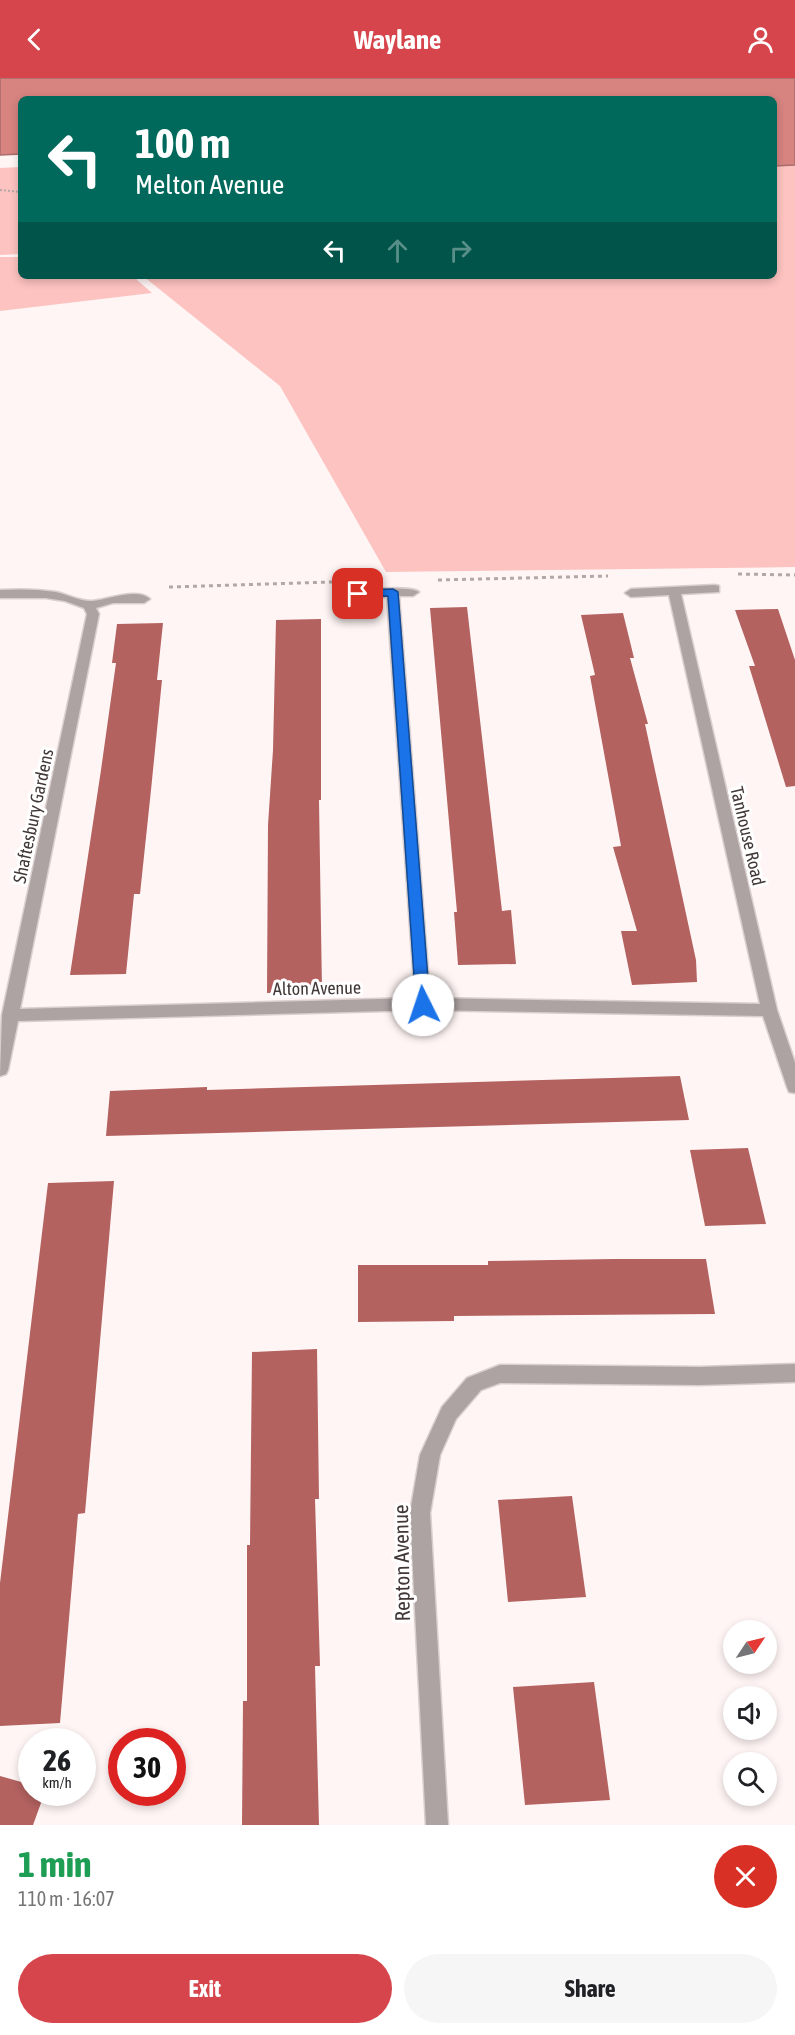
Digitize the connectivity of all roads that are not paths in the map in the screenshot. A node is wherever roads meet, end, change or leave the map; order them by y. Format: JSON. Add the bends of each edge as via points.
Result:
{"nodes":[{"id":1,"x":715,"y":590,"type":"dead end"},
{"id":2,"x":674,"y":591,"type":"junction"},
{"id":3,"x":393,"y":592,"type":"junction"},
{"id":4,"x":413,"y":592,"type":"dead end"},
{"id":5,"x":631,"y":593,"type":"dead end"},
{"id":6,"x":0,"y":594,"type":"edge"},
{"id":7,"x":358,"y":594,"type":"dead end"},
{"id":8,"x":144,"y":598,"type":"road end"},
{"id":9,"x":89,"y":606,"type":"junction"},
{"id":10,"x":423,"y":1005,"type":"junction"},
{"id":11,"x":769,"y":1010,"type":"junction"},
{"id":12,"x":10,"y":1015,"type":"junction"},
{"id":13,"x":0,"y":1070,"type":"edge"},
{"id":14,"x":795,"y":1087,"type":"edge"},
{"id":15,"x":795,"y":1373,"type":"edge"},
{"id":16,"x":437,"y":1825,"type":"edge"}],
"edges":[{"from":1,"to":2,"type":"street"},
{"from":2,"to":5,"type":"street"},
{"from":2,"to":11,"type":"street","name":"Tanhouse Road"},
{"from":3,"to":4,"type":"street"},
{"from":3,"to":7,"type":"street"},
{"from":3,"to":10,"type":"street"},
{"from":6,"to":9,"type":"street","via":[[37,592]]},
{"from":8,"to":9,"type":"street","via":[[112,599]]},
{"from":9,"to":12,"type":"street","name":"Shaftesbury Gardens","via":[[93,614]]},
{"from":10,"to":11,"type":"street","name":"Alton Avenue"},
{"from":10,"to":12,"type":"street","name":"Alton Avenue"},
{"from":11,"to":14,"type":"street","name":"Tanhouse Road"},
{"from":12,"to":13,"type":"street","name":"Shaftesbury Gardens"},
{"from":15,"to":16,"type":"street","name":"Repton Avenue","via":[[500,1374],[474,1384],[449,1413],[430,1455],[420,1513]]}]}
